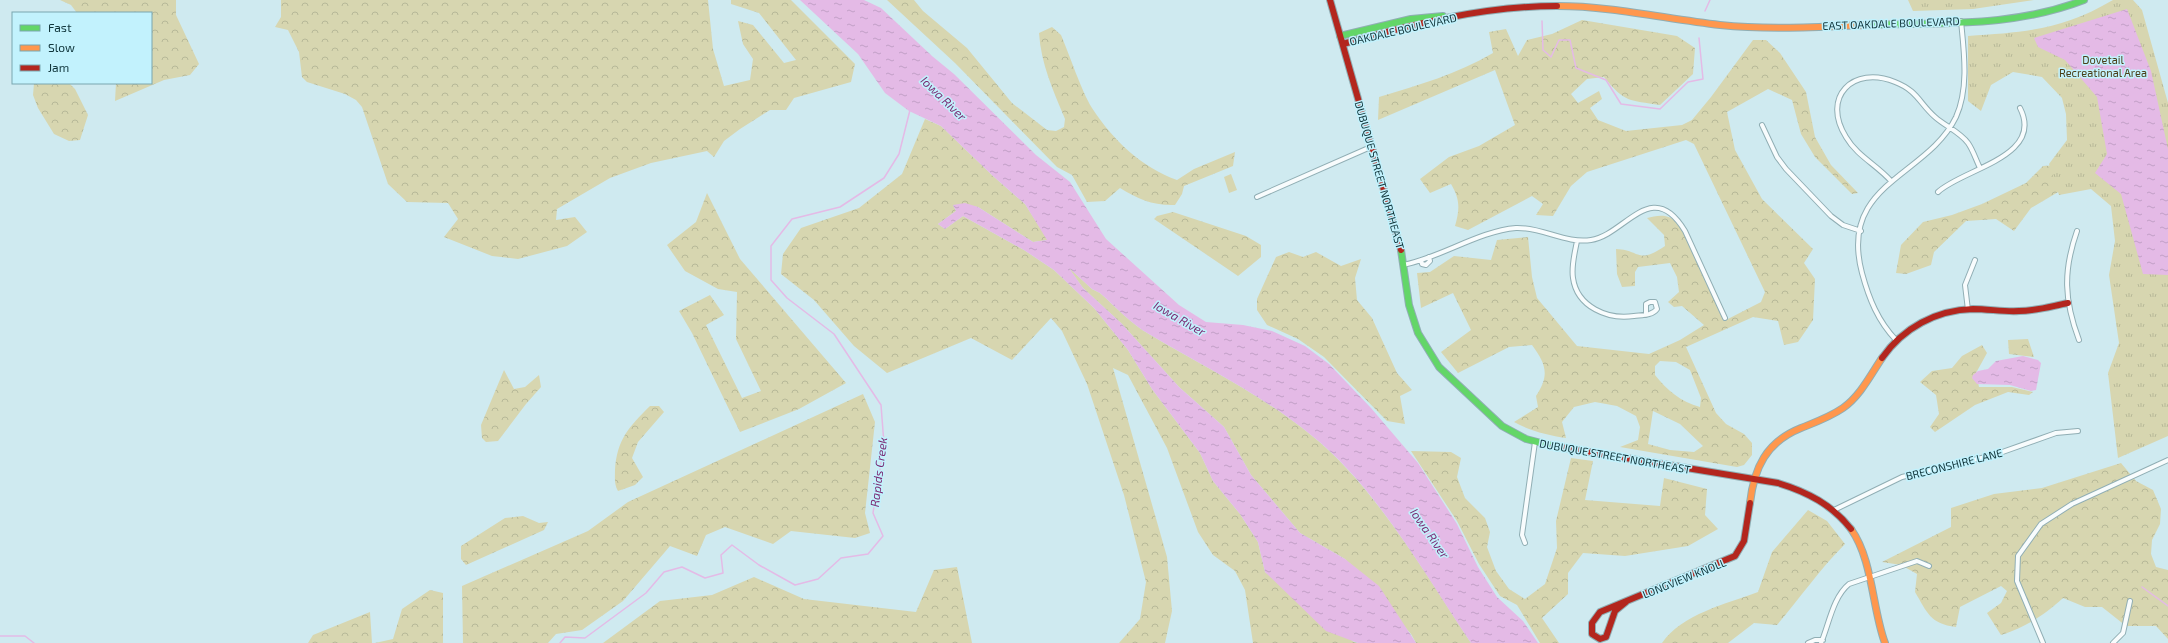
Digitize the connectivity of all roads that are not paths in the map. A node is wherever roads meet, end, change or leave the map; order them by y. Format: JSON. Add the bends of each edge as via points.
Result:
{"nodes":[{"id":1,"x":1330,"y":0,"type":"edge"},
{"id":2,"x":2084,"y":0,"type":"edge"},
{"id":3,"x":1463,"y":15,"type":"junction"},
{"id":4,"x":1961,"y":21,"type":"junction"},
{"id":5,"x":1695,"y":22,"type":"joint"},
{"id":6,"x":1340,"y":36,"type":"junction"},
{"id":7,"x":1343,"y":44,"type":"junction"},
{"id":8,"x":2020,"y":108,"type":"dead end"},
{"id":9,"x":1762,"y":125,"type":"dead end"},
{"id":10,"x":1950,"y":128,"type":"junction"},
{"id":11,"x":1372,"y":146,"type":"junction"},
{"id":12,"x":1980,"y":168,"type":"junction"},
{"id":13,"x":1891,"y":181,"type":"junction"},
{"id":14,"x":1938,"y":192,"type":"dead end"},
{"id":15,"x":1257,"y":198,"type":"dead end"},
{"id":16,"x":1860,"y":231,"type":"junction"},
{"id":17,"x":2077,"y":231,"type":"dead end"},
{"id":18,"x":1577,"y":241,"type":"junction"},
{"id":19,"x":1975,"y":260,"type":"dead end"},
{"id":20,"x":1403,"y":265,"type":"junction"},
{"id":21,"x":2068,"y":303,"type":"junction"},
{"id":22,"x":1968,"y":310,"type":"junction"},
{"id":23,"x":1646,"y":315,"type":"dead end"},
{"id":24,"x":1725,"y":318,"type":"dead end"},
{"id":25,"x":1896,"y":340,"type":"junction"},
{"id":26,"x":2079,"y":340,"type":"dead end"},
{"id":27,"x":2078,"y":431,"type":"dead end"},
{"id":28,"x":1535,"y":442,"type":"junction"},
{"id":29,"x":2168,"y":460,"type":"edge"},
{"id":30,"x":1753,"y":479,"type":"junction"},
{"id":31,"x":1834,"y":510,"type":"junction"},
{"id":32,"x":1525,"y":543,"type":"dead end"},
{"id":33,"x":1929,"y":566,"type":"dead end"},
{"id":34,"x":1868,"y":578,"type":"junction"},
{"id":35,"x":2130,"y":601,"type":"dead end"},
{"id":36,"x":1626,"y":602,"type":"junction"},
{"id":37,"x":1822,"y":642,"type":"edge"},
{"id":38,"x":1808,"y":643,"type":"edge"},
{"id":39,"x":1885,"y":643,"type":"edge"},
{"id":40,"x":2043,"y":643,"type":"edge"},
{"id":41,"x":2113,"y":643,"type":"edge"}],
"edges":[{"from":1,"to":6,"type":"main road","name":"DUBUQUE STREET NORTHEAST"},
{"from":2,"to":4,"type":"main road","name":"EAST OAKDALE BOULEVARD","via":[[2054,12],[2025,18]]},
{"from":3,"to":5,"type":"main road","name":"OAKDALE BOULEVARD","via":[[1524,7],[1577,6],[1633,11]]},
{"from":3,"to":6,"type":"main road","name":"OAKDALE BOULEVARD","via":[[1411,18]]},
{"from":3,"to":7,"type":"main road","name":"OAKDALE BOULEVARD","via":[[1389,30]]},
{"from":4,"to":5,"type":"main road","name":"EAST OAKDALE BOULEVARD","via":[[1768,26]]},
{"from":4,"to":10,"type":"street","via":[[1964,89]]},
{"from":6,"to":7,"type":"main road","name":"DUBUQUE STREET NORTHEAST"},
{"from":7,"to":11,"type":"main road","name":"DUBUQUE STREET NORTHEAST"},
{"from":8,"to":12,"type":"street","via":[[2025,120],[2019,141],[2003,157]]},
{"from":9,"to":16,"type":"street","via":[[1777,157],[1796,179],[1836,221]]},
{"from":10,"to":12,"type":"street","via":[[1968,143]]},
{"from":10,"to":13,"type":"street"},
{"from":10,"to":13,"type":"street","via":[[1931,114],[1915,94],[1894,81],[1862,78],[1846,87],[1836,108],[1841,128],[1858,153]]},
{"from":11,"to":15,"type":"street"},
{"from":11,"to":20,"type":"main road","name":"DUBUQUE STREET NORTHEAST","via":[[1399,239]]},
{"from":12,"to":14,"type":"street"},
{"from":13,"to":16,"type":"street","via":[[1873,201]]},
{"from":16,"to":25,"type":"street","via":[[1859,258],[1865,283],[1881,322]]},
{"from":17,"to":21,"type":"street","via":[[2067,264]]},
{"from":18,"to":20,"type":"street","via":[[1538,230],[1516,228]]},
{"from":18,"to":23,"type":"street","via":[[1572,277],[1583,300],[1612,316]]},
{"from":18,"to":24,"type":"street","via":[[1603,237],[1641,210],[1666,211],[1676,218],[1686,231]]},
{"from":19,"to":22,"type":"street","via":[[1965,285]]},
{"from":20,"to":28,"type":"main road","name":"DUBUQUE STREET NORTHEAST","via":[[1413,320],[1433,360],[1496,422],[1516,435]]},
{"from":21,"to":22,"type":"main road","via":[[2023,311]]},
{"from":21,"to":26,"type":"street"},
{"from":22,"to":25,"type":"main road","via":[[1943,314],[1924,321]]},
{"from":25,"to":30,"type":"main road","via":[[1845,407],[1822,421],[1785,434],[1770,448]]},
{"from":27,"to":31,"type":"street","name":"BRECONSHIRE LANE","via":[[2056,433],[1994,455],[1902,477]]},
{"from":28,"to":30,"type":"main road","name":"DUBUQUE STREET NORTHEAST"},
{"from":28,"to":32,"type":"street","via":[[1522,536]]},
{"from":29,"to":40,"type":"street","via":[[2072,504],[2041,524],[2018,556],[2017,581]]},
{"from":30,"to":31,"type":"main road","name":"DUBUQUE STREET NORTHEAST","via":[[1804,490]]},
{"from":30,"to":36,"type":"main road","name":"LONGVIEW KNOLL","via":[[1745,533],[1741,549],[1735,556]]},
{"from":31,"to":34,"type":"main road","name":"DUBUQUE STREET NORTHEAST","via":[[1856,538],[1865,558]]},
{"from":33,"to":34,"type":"street","via":[[1916,561]]},
{"from":34,"to":37,"type":"street","via":[[1854,582],[1843,590]]},
{"from":34,"to":39,"type":"main road","name":"DUBUQUE STREET NORTHEAST","via":[[1876,617]]},
{"from":35,"to":41,"type":"street","via":[[2123,633]]},
{"from":36,"to":36,"type":"main road","name":"LONGVIEW KNOLL","via":[[1600,612],[1594,618],[1590,626],[1594,636],[1600,639],[1606,637],[1615,611]]},
{"from":37,"to":38,"type":"street","via":[[1815,640]]}]}
